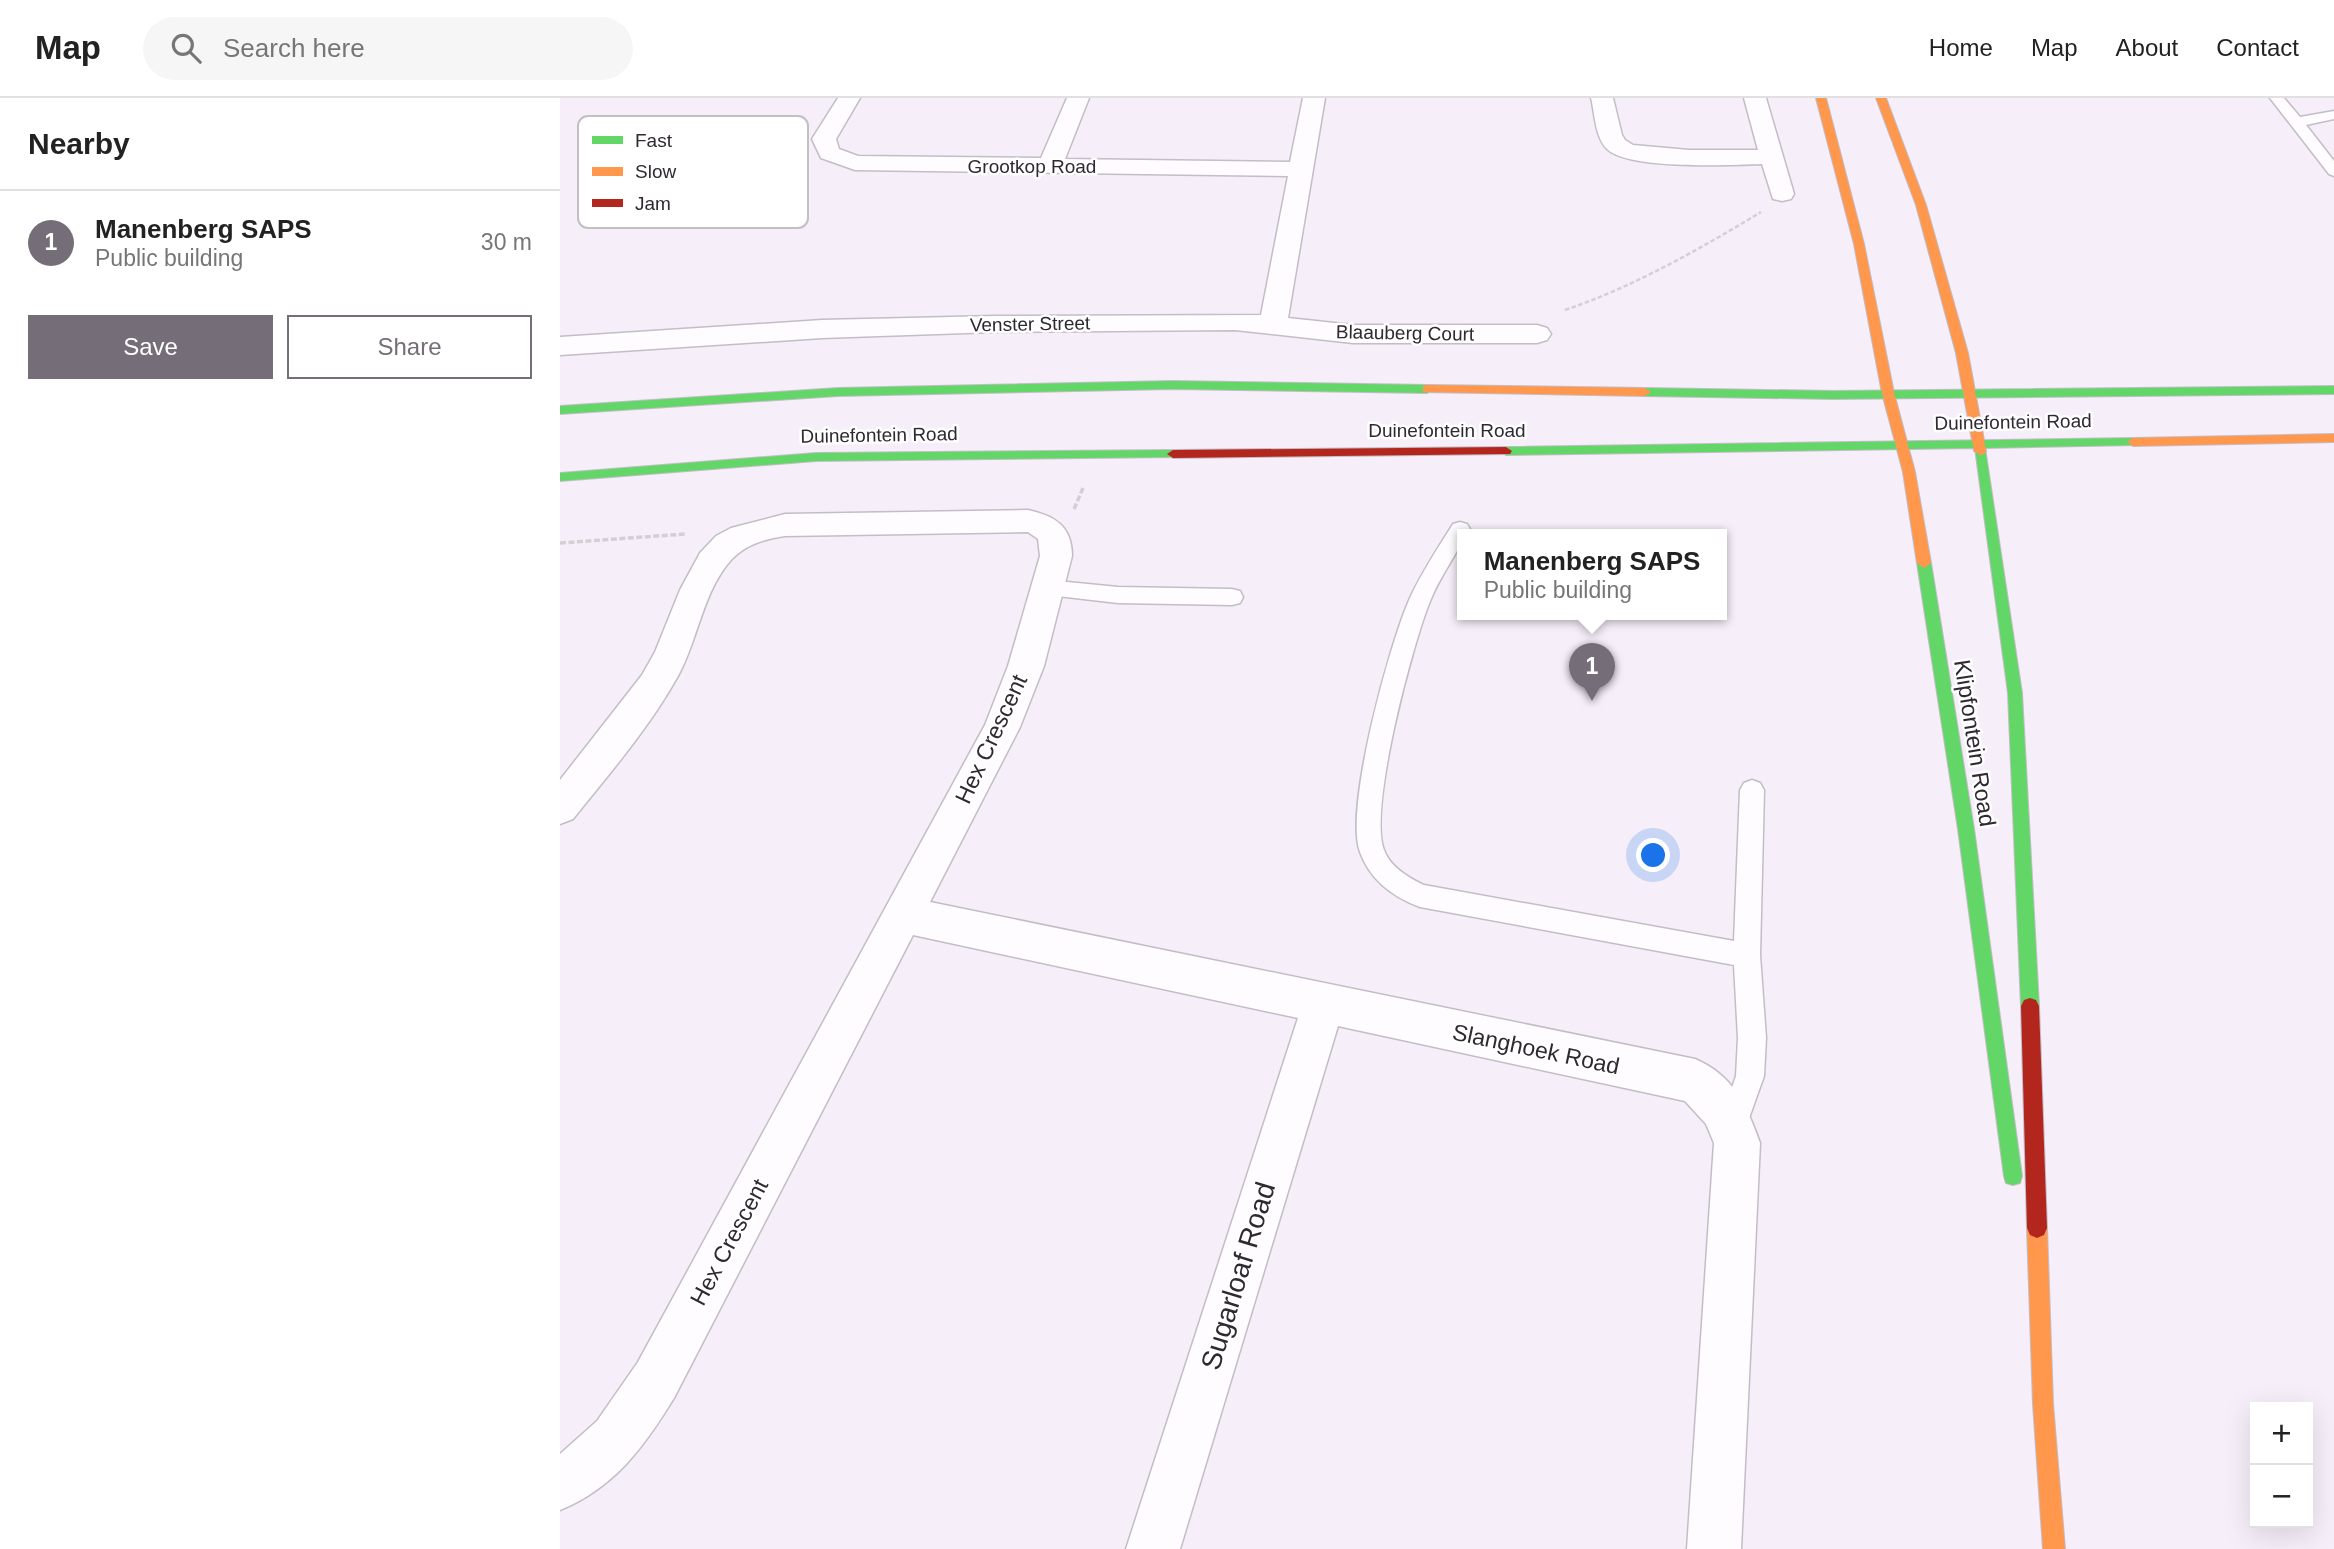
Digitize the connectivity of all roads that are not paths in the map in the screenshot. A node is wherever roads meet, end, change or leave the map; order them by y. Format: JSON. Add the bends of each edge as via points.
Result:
{"nodes":[{"id":1,"x":849,"y":98,"type":"edge"},
{"id":2,"x":1078,"y":98,"type":"edge"},
{"id":3,"x":1314,"y":98,"type":"edge"},
{"id":4,"x":1602,"y":98,"type":"edge"},
{"id":5,"x":1755,"y":98,"type":"edge"},
{"id":6,"x":1821,"y":98,"type":"edge"},
{"id":7,"x":1881,"y":98,"type":"edge"},
{"id":8,"x":2277,"y":98,"type":"edge"},
{"id":9,"x":2329,"y":98,"type":"edge"},
{"id":10,"x":2334,"y":104,"type":"edge"},
{"id":11,"x":2334,"y":115,"type":"edge"},
{"id":12,"x":2297,"y":122,"type":"junction"},
{"id":13,"x":1771,"y":157,"type":"junction"},
{"id":14,"x":2329,"y":159,"type":"edge"},
{"id":15,"x":1050,"y":166,"type":"junction"},
{"id":16,"x":1301,"y":169,"type":"junction"},
{"id":17,"x":2334,"y":171,"type":"edge"},
{"id":18,"x":1774,"y":201,"type":"road end"},
{"id":19,"x":1273,"y":323,"type":"junction"},
{"id":20,"x":1537,"y":334,"type":"dead end"},
{"id":21,"x":560,"y":346,"type":"edge"},
{"id":22,"x":2334,"y":390,"type":"edge"},
{"id":23,"x":1968,"y":393,"type":"junction"},
{"id":24,"x":1888,"y":395,"type":"junction"},
{"id":25,"x":560,"y":410,"type":"edge"},
{"id":26,"x":2334,"y":438,"type":"edge"},
{"id":27,"x":1978,"y":443,"type":"junction"},
{"id":28,"x":1902,"y":444,"type":"junction"},
{"id":29,"x":560,"y":477,"type":"edge"},
{"id":30,"x":1457,"y":534,"type":"edge"},
{"id":31,"x":1047,"y":588,"type":"junction"},
{"id":32,"x":1232,"y":597,"type":"dead end"},
{"id":33,"x":1752,"y":790,"type":"dead end"},
{"id":34,"x":560,"y":808,"type":"edge"},
{"id":35,"x":903,"y":915,"type":"junction"},
{"id":36,"x":1747,"y":956,"type":"junction"},
{"id":37,"x":1324,"y":1003,"type":"junction"},
{"id":38,"x":1732,"y":1128,"type":"junction"},
{"id":39,"x":2015,"y":1188,"type":"dead end"},
{"id":40,"x":2020,"y":1229,"type":"dead end"},
{"id":41,"x":2043,"y":1404,"type":"junction"},
{"id":42,"x":560,"y":1484,"type":"edge"},
{"id":43,"x":1153,"y":1549,"type":"edge"},
{"id":44,"x":1714,"y":1549,"type":"edge"},
{"id":45,"x":2054,"y":1549,"type":"edge"}],
"edges":[{"from":1,"to":15,"type":"street","name":"Grootkop Road","via":[[824,139],[829,153],[837,158],[877,165]]},
{"from":2,"to":15,"type":"street"},
{"from":3,"to":16,"type":"street"},
{"from":4,"to":13,"type":"street","via":[[1613,138],[1625,151]]},
{"from":5,"to":13,"type":"street"},
{"from":6,"to":24,"type":"main road","name":"Klipfontein Road","via":[[1846,185]]},
{"from":7,"to":23,"type":"main road","name":"Klipfontein Road","via":[[1932,243],[1962,352]]},
{"from":8,"to":12,"type":"lane"},
{"from":9,"to":10,"type":"lane"},
{"from":11,"to":12,"type":"lane"},
{"from":12,"to":14,"type":"lane"},
{"from":13,"to":18,"type":"street"},
{"from":14,"to":17,"type":"lane"},
{"from":15,"to":16,"type":"street","name":"Grootkop Road"},
{"from":16,"to":19,"type":"street"},
{"from":19,"to":20,"type":"street","name":"Blaauberg Court","via":[[1353,334]]},
{"from":19,"to":21,"type":"street","name":"Venster Street","via":[[835,329]]},
{"from":22,"to":23,"type":"main road","name":"Duinefontein Road"},
{"from":23,"to":24,"type":"main road","name":"Duinefontein Road"},
{"from":23,"to":27,"type":"main road","name":"Klipfontein Road"},
{"from":24,"to":25,"type":"main road","name":"Duinefontein Road","via":[[1172,385],[838,392]]},
{"from":24,"to":28,"type":"main road","name":"Klipfontein Road"},
{"from":26,"to":27,"type":"main road","name":"Duinefontein Road"},
{"from":27,"to":28,"type":"main road","name":"Duinefontein Road"},
{"from":27,"to":41,"type":"main road","name":"Klipfontein Road","via":[[2015,693],[2020,764]]},
{"from":28,"to":29,"type":"main road","name":"Duinefontein Road","via":[[1728,450],[816,457]]},
{"from":28,"to":39,"type":"main road","name":"Klipfontein Road","via":[[1956,763]]},
{"from":30,"to":36,"type":"lane","via":[[1419,600],[1388,707],[1368,815],[1370,847],[1383,871],[1420,895]]},
{"from":31,"to":32,"type":"lane"},
{"from":31,"to":34,"type":"street","name":"Hex Crescent","via":[[1057,542],[1042,523],[785,525],[743,535],[709,564],[666,665]]},
{"from":31,"to":35,"type":"street","name":"Hex Crescent","via":[[1026,666],[1002,727]]},
{"from":33,"to":36,"type":"lane"},
{"from":35,"to":37,"type":"street","name":"Slanghoek Road"},
{"from":35,"to":42,"type":"street","name":"Hex Crescent","via":[[656,1380],[626,1429],[592,1462]]},
{"from":36,"to":38,"type":"lane","via":[[1750,1076]]},
{"from":37,"to":38,"type":"street","name":"Slanghoek Road","via":[[1695,1081],[1716,1099]]},
{"from":37,"to":43,"type":"street","name":"Sugarloaf Road"},
{"from":38,"to":44,"type":"street","name":"Slanghoek Road","via":[[1737,1167]]},
{"from":40,"to":41,"type":"main road","name":"Klipfontein Road"},
{"from":41,"to":45,"type":"main road","name":"Klipfontein Road"}]}
